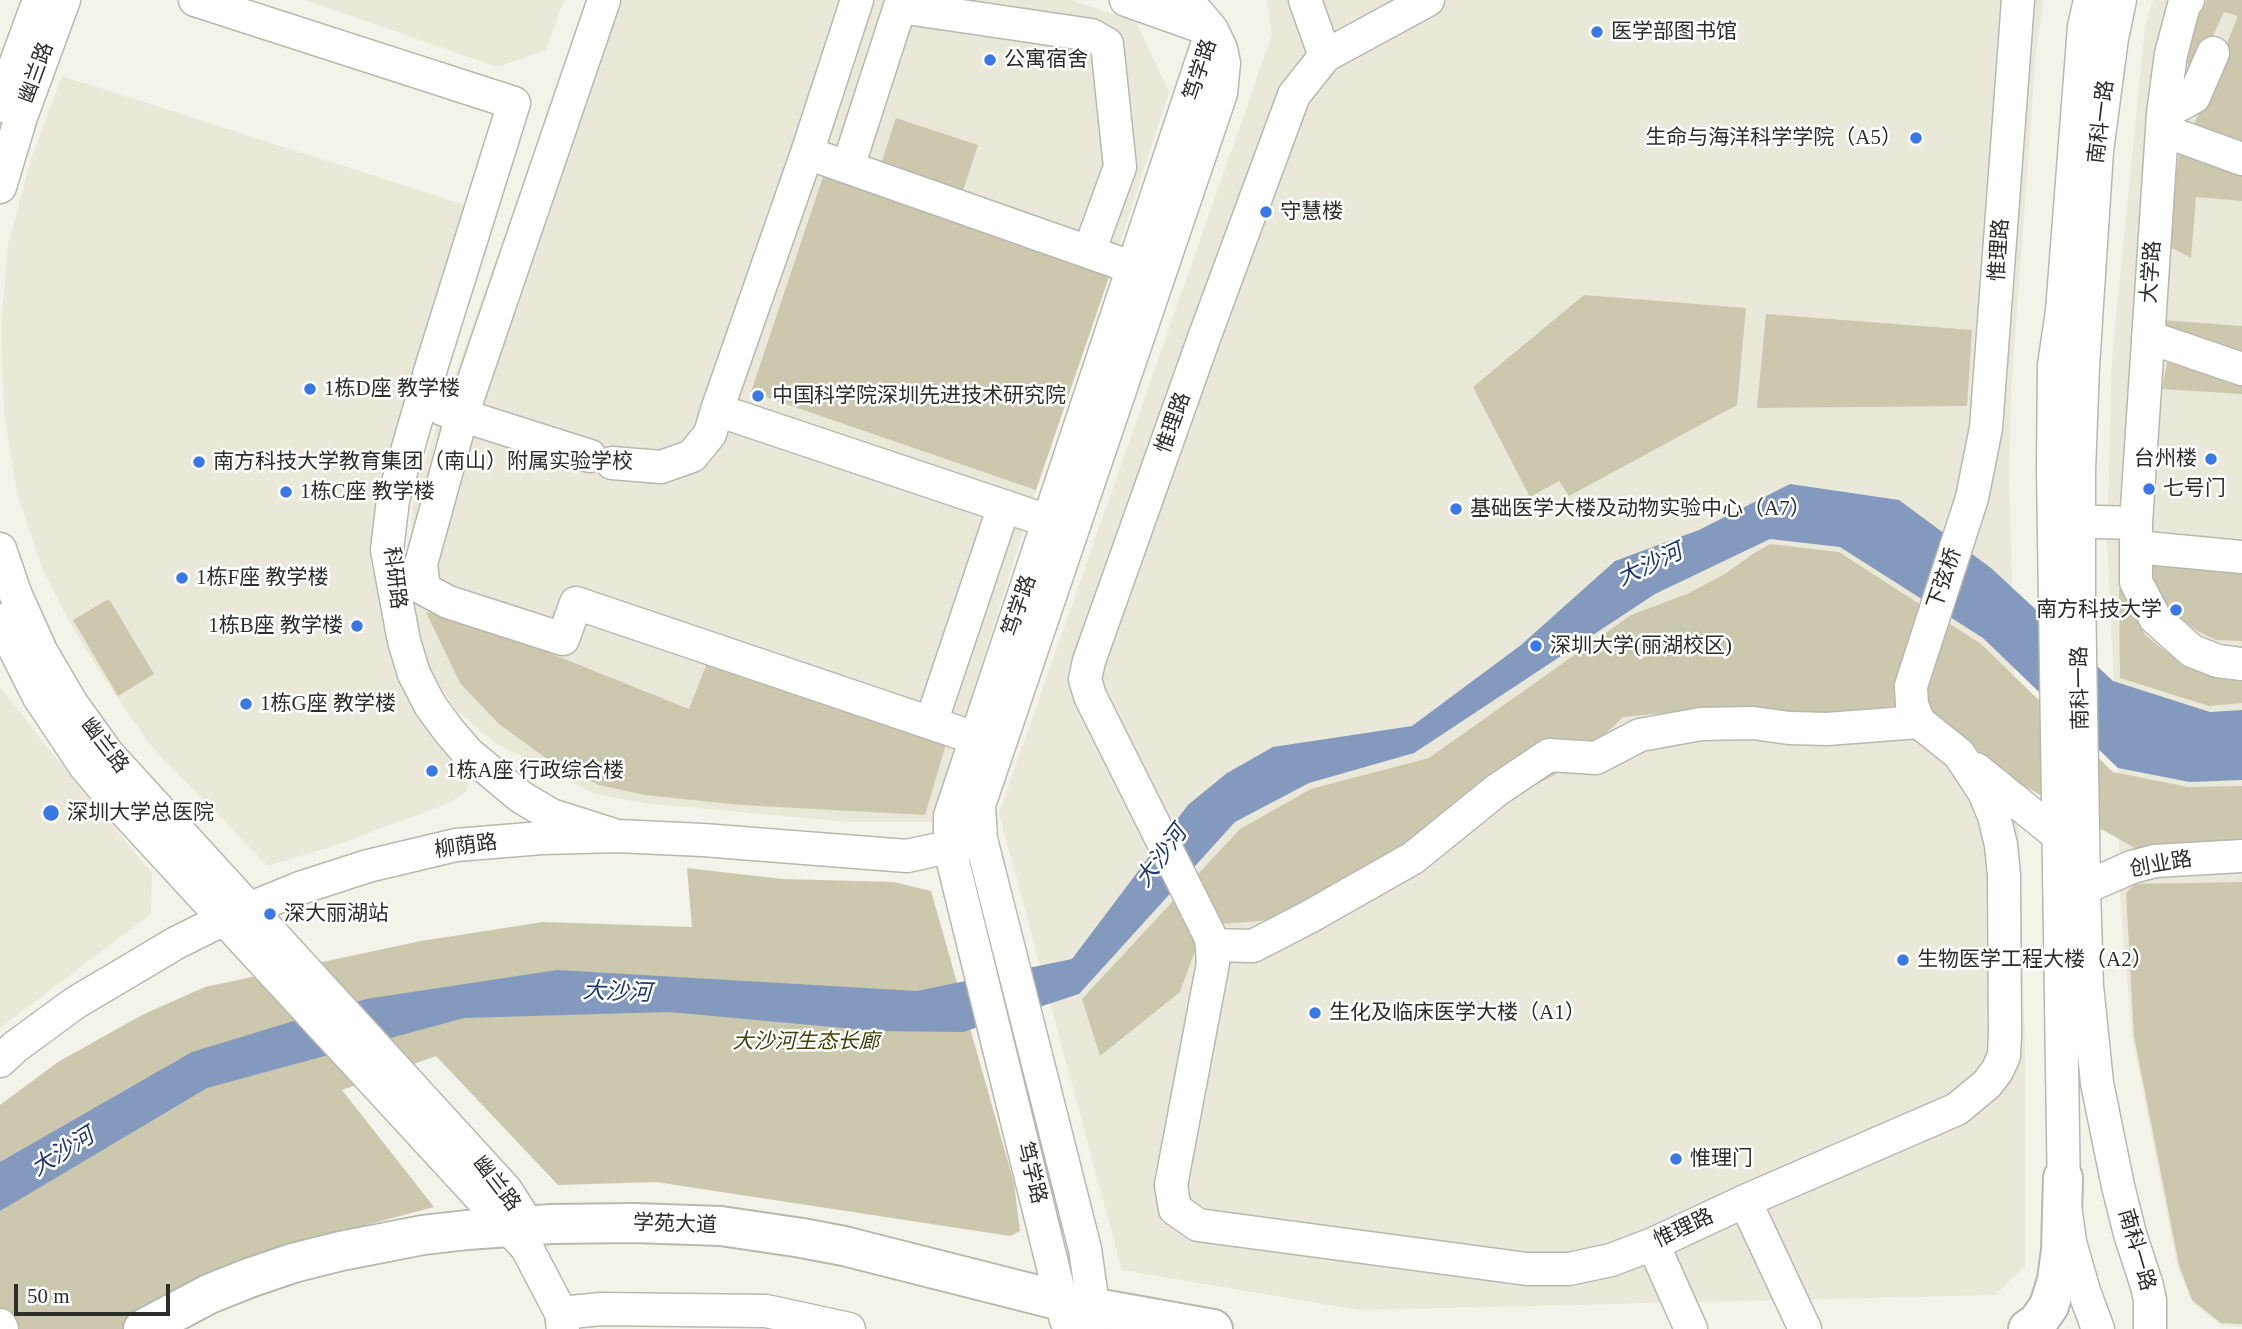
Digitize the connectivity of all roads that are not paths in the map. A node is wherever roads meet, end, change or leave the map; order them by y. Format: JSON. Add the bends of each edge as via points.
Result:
{"nodes":[{"id":1,"x":39,"y":0,"type":"edge"},
{"id":2,"x":64,"y":0,"type":"edge"},
{"id":3,"x":195,"y":0,"type":"edge"},
{"id":4,"x":604,"y":0,"type":"edge"},
{"id":5,"x":857,"y":0,"type":"edge"},
{"id":6,"x":1126,"y":0,"type":"edge"},
{"id":7,"x":1183,"y":0,"type":"edge"},
{"id":8,"x":1305,"y":0,"type":"edge"},
{"id":9,"x":1428,"y":0,"type":"edge"},
{"id":10,"x":2018,"y":0,"type":"edge"},
{"id":11,"x":2090,"y":0,"type":"edge"},
{"id":12,"x":2120,"y":0,"type":"edge"},
{"id":13,"x":2188,"y":0,"type":"edge"},
{"id":14,"x":901,"y":4,"type":"edge"},
{"id":15,"x":1212,"y":30,"type":"junction"},
{"id":16,"x":2213,"y":53,"type":"dead end"},
{"id":17,"x":1325,"y":56,"type":"junction"},
{"id":18,"x":0,"y":106,"type":"edge"},
{"id":19,"x":2162,"y":122,"type":"junction"},
{"id":20,"x":807,"y":153,"type":"junction"},
{"id":21,"x":2242,"y":159,"type":"edge"},
{"id":22,"x":848,"y":167,"type":"junction"},
{"id":23,"x":0,"y":187,"type":"edge"},
{"id":24,"x":1089,"y":252,"type":"junction"},
{"id":25,"x":1134,"y":268,"type":"junction"},
{"id":26,"x":2148,"y":337,"type":"junction"},
{"id":27,"x":2242,"y":369,"type":"edge"},
{"id":28,"x":421,"y":402,"type":"junction"},
{"id":29,"x":717,"y":410,"type":"junction"},
{"id":30,"x":462,"y":415,"type":"junction"},
{"id":31,"x":1972,"y":498,"type":"joint"},
{"id":32,"x":1004,"y":506,"type":"junction"},
{"id":33,"x":1048,"y":521,"type":"junction"},
{"id":34,"x":2067,"y":521,"type":"junction"},
{"id":35,"x":2136,"y":535,"type":"junction"},
{"id":36,"x":0,"y":549,"type":"edge"},
{"id":37,"x":2242,"y":557,"type":"edge"},
{"id":38,"x":0,"y":620,"type":"edge"},
{"id":39,"x":2242,"y":664,"type":"edge"},
{"id":40,"x":1919,"y":722,"type":"junction"},
{"id":41,"x":931,"y":723,"type":"junction"},
{"id":42,"x":975,"y":738,"type":"junction"},
{"id":43,"x":1959,"y":754,"type":"junction"},
{"id":44,"x":2067,"y":835,"type":"junction"},
{"id":45,"x":617,"y":836,"type":"junction"},
{"id":46,"x":981,"y":839,"type":"junction"},
{"id":47,"x":950,"y":846,"type":"junction"},
{"id":48,"x":2242,"y":856,"type":"edge"},
{"id":49,"x":2084,"y":888,"type":"junction"},
{"id":50,"x":236,"y":914,"type":"junction"},
{"id":51,"x":1212,"y":942,"type":"junction"},
{"id":52,"x":0,"y":1061,"type":"edge"},
{"id":53,"x":2063,"y":1178,"type":"junction"},
{"id":54,"x":1745,"y":1201,"type":"junction"},
{"id":55,"x":520,"y":1233,"type":"junction"},
{"id":56,"x":1653,"y":1244,"type":"junction"},
{"id":57,"x":1079,"y":1318,"type":"edge"},
{"id":58,"x":562,"y":1321,"type":"edge"},
{"id":59,"x":143,"y":1329,"type":"edge"},
{"id":60,"x":188,"y":1329,"type":"edge"},
{"id":61,"x":849,"y":1329,"type":"edge"},
{"id":62,"x":1213,"y":1329,"type":"edge"},
{"id":63,"x":1691,"y":1329,"type":"edge"},
{"id":64,"x":1805,"y":1329,"type":"edge"},
{"id":65,"x":2028,"y":1329,"type":"edge"},
{"id":66,"x":2098,"y":1329,"type":"edge"},
{"id":67,"x":2150,"y":1329,"type":"edge"}],
"edges":[{"from":1,"to":18,"type":"street","name":"幽兰路"},
{"from":2,"to":23,"type":"street","name":"幽兰路"},
{"from":3,"to":28,"type":"street","name":"科研路","via":[[514,103]]},
{"from":4,"to":30,"type":"street"},
{"from":5,"to":20,"type":"street"},
{"from":6,"to":15,"type":"street"},
{"from":7,"to":15,"type":"street"},
{"from":8,"to":17,"type":"street"},
{"from":9,"to":17,"type":"street"},
{"from":10,"to":31,"type":"street","name":"惟理路","via":[[1986,428]]},
{"from":11,"to":34,"type":"street","name":"南科一路","via":[[2084,27],[2063,312],[2054,365],[2053,470]]},
{"from":12,"to":34,"type":"street","name":"南科一路","via":[[2097,150]]},
{"from":13,"to":19,"type":"street","name":"大学路","via":[[2171,54]]},
{"from":14,"to":22,"type":"street"},
{"from":14,"to":24,"type":"street","via":[[1091,35],[1107,44],[1120,167]]},
{"from":15,"to":25,"type":"street","name":"笃学路"},
{"from":15,"to":46,"type":"street","name":"笃学路","via":[[1224,63],[1221,93],[985,785],[978,816]]},
{"from":16,"to":19,"type":"street","via":[[2194,97]]},
{"from":17,"to":51,"type":"street","name":"惟理路","via":[[1294,95],[1085,679]]},
{"from":19,"to":21,"type":"street"},
{"from":19,"to":26,"type":"street","name":"大学路"},
{"from":20,"to":22,"type":"street"},
{"from":20,"to":29,"type":"street"},
{"from":22,"to":24,"type":"street"},
{"from":24,"to":25,"type":"street"},
{"from":25,"to":33,"type":"street","name":"笃学路"},
{"from":26,"to":27,"type":"street"},
{"from":26,"to":35,"type":"street","name":"大学路"},
{"from":28,"to":30,"type":"street"},
{"from":28,"to":45,"type":"street","name":"科研路","via":[[393,500],[387,550],[414,674],[430,705],[468,753],[521,797],[551,815]]},
{"from":29,"to":30,"type":"street","via":[[710,434],[692,456],[662,467],[601,460]]},
{"from":29,"to":32,"type":"street"},
{"from":30,"to":41,"type":"street","via":[[421,564],[424,589],[448,602],[563,639],[576,603]]},
{"from":31,"to":40,"type":"street","name":"下弦桥","via":[[1911,686]]},
{"from":32,"to":33,"type":"street"},
{"from":32,"to":41,"type":"street"},
{"from":33,"to":42,"type":"street","name":"笃学路"},
{"from":34,"to":35,"type":"street"},
{"from":34,"to":44,"type":"street","name":"南科一路","via":[[2079,593]]},
{"from":34,"to":44,"type":"street","name":"南科一路","via":[[2055,564]]},
{"from":35,"to":37,"type":"street"},
{"from":35,"to":39,"type":"street","name":"大学路","via":[[2136,582],[2155,618],[2192,651]]},
{"from":36,"to":50,"type":"street","name":"幽兰路","via":[[41,652],[88,728]]},
{"from":38,"to":50,"type":"street","name":"幽兰路","via":[[39,697],[85,766]]},
{"from":40,"to":43,"type":"street","name":"惟理路"},
{"from":40,"to":51,"type":"street","via":[[1827,729],[1701,724],[1640,735],[1596,758],[1549,755],[1413,858],[1344,897],[1253,946]]},
{"from":41,"to":42,"type":"street"},
{"from":42,"to":47,"type":"street","name":"笃学路","via":[[950,816]]},
{"from":43,"to":44,"type":"street"},
{"from":43,"to":54,"type":"street","name":"惟理路","via":[[1984,792],[2001,845],[2006,1035],[1997,1071],[1957,1109]]},
{"from":44,"to":49,"type":"street","name":"南科一路"},
{"from":44,"to":53,"type":"street","name":"南科一路"},
{"from":45,"to":47,"type":"street","name":"柳荫路","via":[[907,856]]},
{"from":45,"to":50,"type":"street","name":"柳荫路","via":[[456,845],[368,866]]},
{"from":46,"to":47,"type":"street","name":"柳荫路"},
{"from":46,"to":57,"type":"street","name":"笃学路","via":[[1086,1249],[1090,1272]]},
{"from":47,"to":57,"type":"street","name":"笃学路","via":[[1010,1088]]},
{"from":48,"to":49,"type":"street","name":"创业路","via":[[2155,861]]},
{"from":49,"to":67,"type":"street","name":"南科一路","via":[[2090,1031],[2097,1083],[2121,1198],[2147,1286]]},
{"from":50,"to":52,"type":"street","name":"柳荫路","via":[[176,943],[75,1003]]},
{"from":50,"to":55,"type":"street","name":"幽兰路","via":[[407,1100],[506,1190],[514,1201]]},
{"from":51,"to":56,"type":"street","name":"惟理路","via":[[1213,963],[1171,1185],[1175,1209],[1198,1225],[1527,1269],[1569,1269],[1612,1260]]},
{"from":53,"to":65,"type":"main road","via":[[2057,1280],[2049,1306]]},
{"from":53,"to":66,"type":"street","name":"南科一路","via":[[2070,1242]]},
{"from":54,"to":56,"type":"street","name":"惟理路"},
{"from":54,"to":64,"type":"street"},
{"from":55,"to":57,"type":"main road","name":"学苑大道","via":[[756,1249]]},
{"from":55,"to":58,"type":"street","name":"幽兰路"},
{"from":55,"to":59,"type":"main road","name":"学苑大道","via":[[423,1235],[293,1263],[209,1294]]},
{"from":55,"to":60,"type":"main road","name":"学苑大道","via":[[337,1275],[251,1302]]},
{"from":56,"to":63,"type":"street"},
{"from":57,"to":62,"type":"main road","name":"学苑大道"},
{"from":58,"to":61,"type":"street","via":[[601,1309],[766,1311]]}]}
